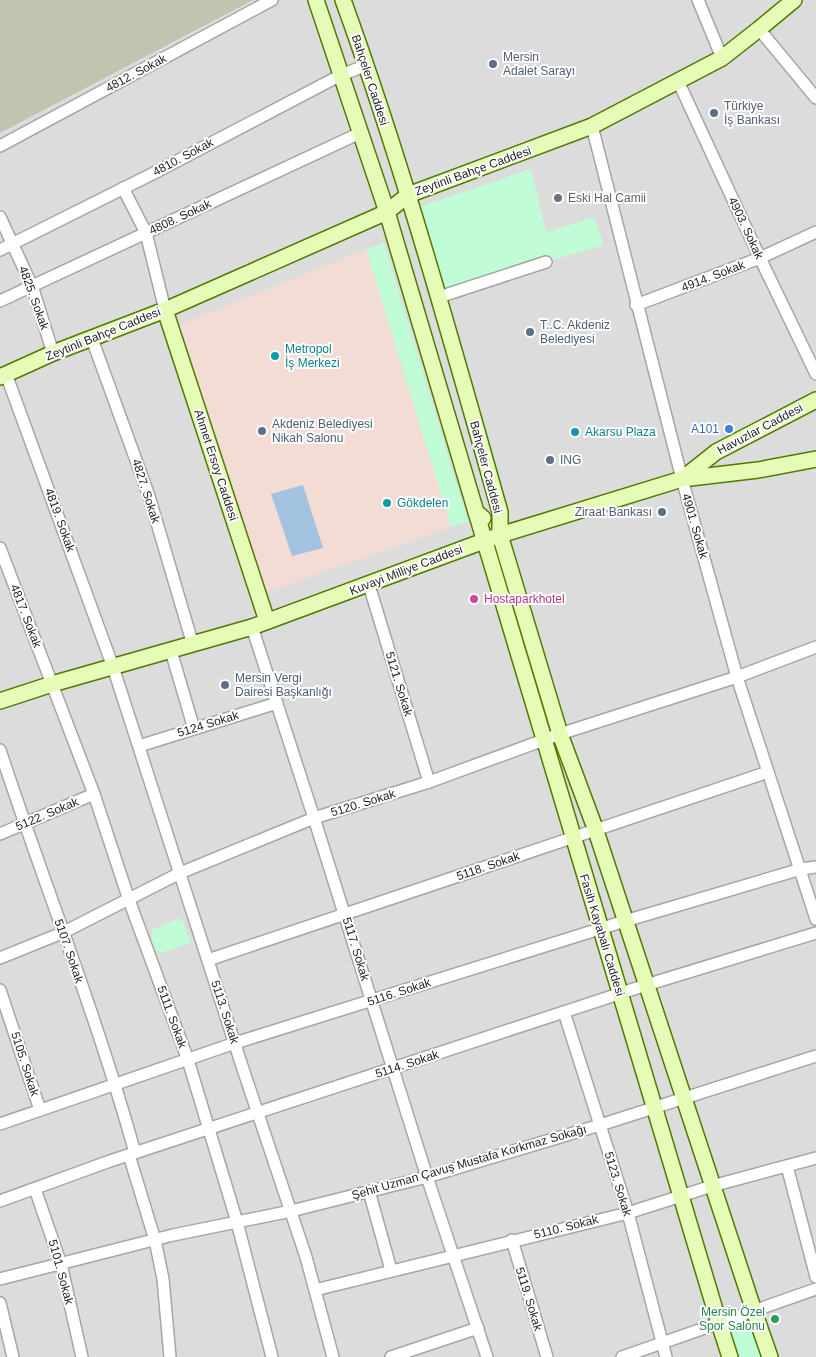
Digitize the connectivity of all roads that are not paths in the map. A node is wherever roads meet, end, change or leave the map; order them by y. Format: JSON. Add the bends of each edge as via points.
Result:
{"nodes":[{"id":1,"x":272,"y":0,"type":"edge"},
{"id":2,"x":316,"y":0,"type":"edge"},
{"id":3,"x":343,"y":0,"type":"edge"},
{"id":4,"x":698,"y":0,"type":"edge"},
{"id":5,"x":794,"y":0,"type":"edge"},
{"id":6,"x":760,"y":29,"type":"junction"},
{"id":7,"x":722,"y":58,"type":"junction"},
{"id":8,"x":367,"y":65,"type":"junction"},
{"id":9,"x":340,"y":75,"type":"junction"},
{"id":10,"x":678,"y":81,"type":"junction"},
{"id":11,"x":816,"y":98,"type":"edge"},
{"id":12,"x":592,"y":126,"type":"junction"},
{"id":13,"x":360,"y":133,"type":"junction"},
{"id":14,"x":0,"y":146,"type":"edge"},
{"id":15,"x":123,"y":188,"type":"junction"},
{"id":16,"x":408,"y":195,"type":"junction"},
{"id":17,"x":387,"y":212,"type":"junction"},
{"id":18,"x":0,"y":217,"type":"edge"},
{"id":19,"x":816,"y":232,"type":"edge"},
{"id":20,"x":146,"y":233,"type":"junction"},
{"id":21,"x":13,"y":244,"type":"junction"},
{"id":22,"x":0,"y":250,"type":"edge"},
{"id":23,"x":760,"y":258,"type":"junction"},
{"id":24,"x":546,"y":262,"type":"dead end"},
{"id":25,"x":32,"y":286,"type":"junction"},
{"id":26,"x":439,"y":297,"type":"junction"},
{"id":27,"x":0,"y":301,"type":"edge"},
{"id":28,"x":636,"y":305,"type":"junction"},
{"id":29,"x":165,"y":310,"type":"junction"},
{"id":30,"x":92,"y":339,"type":"junction"},
{"id":31,"x":53,"y":353,"type":"junction"},
{"id":32,"x":816,"y":374,"type":"edge"},
{"id":33,"x":3,"y":375,"type":"edge"},
{"id":34,"x":816,"y":400,"type":"edge"},
{"id":35,"x":816,"y":459,"type":"edge"},
{"id":36,"x":682,"y":480,"type":"junction"},
{"id":37,"x":476,"y":512,"type":"junction"},
{"id":38,"x":500,"y":535,"type":"junction"},
{"id":39,"x":484,"y":541,"type":"junction"},
{"id":40,"x":0,"y":548,"type":"edge"},
{"id":41,"x":369,"y":585,"type":"junction"},
{"id":42,"x":267,"y":621,"type":"junction"},
{"id":43,"x":252,"y":627,"type":"junction"},
{"id":44,"x":193,"y":645,"type":"junction"},
{"id":45,"x":816,"y":647,"type":"edge"},
{"id":46,"x":171,"y":651,"type":"junction"},
{"id":47,"x":113,"y":667,"type":"junction"},
{"id":48,"x":737,"y":677,"type":"junction"},
{"id":49,"x":52,"y":684,"type":"junction"},
{"id":50,"x":0,"y":701,"type":"edge"},
{"id":51,"x":277,"y":703,"type":"junction"},
{"id":52,"x":194,"y":729,"type":"junction"},
{"id":53,"x":560,"y":734,"type":"junction"},
{"id":54,"x":544,"y":740,"type":"junction"},
{"id":55,"x":139,"y":746,"type":"junction"},
{"id":56,"x":0,"y":750,"type":"edge"},
{"id":57,"x":768,"y":772,"type":"junction"},
{"id":58,"x":429,"y":782,"type":"junction"},
{"id":59,"x":94,"y":794,"type":"junction"},
{"id":60,"x":314,"y":818,"type":"junction"},
{"id":61,"x":24,"y":824,"type":"junction"},
{"id":62,"x":595,"y":828,"type":"junction"},
{"id":63,"x":0,"y":834,"type":"edge"},
{"id":64,"x":573,"y":836,"type":"junction"},
{"id":65,"x":816,"y":867,"type":"edge"},
{"id":66,"x":801,"y":869,"type":"junction"},
{"id":67,"x":180,"y":873,"type":"junction"},
{"id":68,"x":129,"y":900,"type":"junction"},
{"id":69,"x":345,"y":915,"type":"junction"},
{"id":70,"x":816,"y":919,"type":"edge"},
{"id":71,"x":625,"y":920,"type":"junction"},
{"id":72,"x":600,"y":928,"type":"junction"},
{"id":73,"x":62,"y":933,"type":"junction"},
{"id":74,"x":816,"y":933,"type":"edge"},
{"id":75,"x":0,"y":958,"type":"edge"},
{"id":76,"x":208,"y":960,"type":"junction"},
{"id":77,"x":646,"y":985,"type":"junction"},
{"id":78,"x":0,"y":990,"type":"edge"},
{"id":79,"x":620,"y":994,"type":"junction"},
{"id":80,"x":372,"y":1001,"type":"junction"},
{"id":81,"x":564,"y":1012,"type":"junction"},
{"id":82,"x":235,"y":1044,"type":"junction"},
{"id":83,"x":816,"y":1056,"type":"edge"},
{"id":84,"x":188,"y":1060,"type":"junction"},
{"id":85,"x":393,"y":1068,"type":"junction"},
{"id":86,"x":116,"y":1084,"type":"junction"},
{"id":87,"x":683,"y":1098,"type":"junction"},
{"id":88,"x":654,"y":1108,"type":"junction"},
{"id":89,"x":40,"y":1110,"type":"junction"},
{"id":90,"x":258,"y":1113,"type":"junction"},
{"id":91,"x":0,"y":1124,"type":"edge"},
{"id":92,"x":600,"y":1125,"type":"junction"},
{"id":93,"x":209,"y":1129,"type":"junction"},
{"id":94,"x":132,"y":1154,"type":"junction"},
{"id":95,"x":816,"y":1158,"type":"edge"},
{"id":96,"x":787,"y":1166,"type":"junction"},
{"id":97,"x":427,"y":1177,"type":"junction"},
{"id":98,"x":712,"y":1186,"type":"junction"},
{"id":99,"x":35,"y":1189,"type":"junction"},
{"id":100,"x":369,"y":1191,"type":"junction"},
{"id":101,"x":680,"y":1196,"type":"junction"},
{"id":102,"x":0,"y":1201,"type":"edge"},
{"id":103,"x":291,"y":1211,"type":"junction"},
{"id":104,"x":628,"y":1212,"type":"junction"},
{"id":105,"x":237,"y":1222,"type":"junction"},
{"id":106,"x":155,"y":1240,"type":"junction"},
{"id":107,"x":512,"y":1240,"type":"junction"},
{"id":108,"x":454,"y":1254,"type":"junction"},
{"id":109,"x":61,"y":1264,"type":"junction"},
{"id":110,"x":391,"y":1270,"type":"junction"},
{"id":111,"x":816,"y":1277,"type":"edge"},
{"id":112,"x":0,"y":1279,"type":"edge"},
{"id":113,"x":816,"y":1289,"type":"edge"},
{"id":114,"x":315,"y":1290,"type":"junction"},
{"id":115,"x":0,"y":1303,"type":"edge"},
{"id":116,"x":754,"y":1311,"type":"junction"},
{"id":117,"x":719,"y":1323,"type":"junction"},
{"id":118,"x":478,"y":1328,"type":"junction"},
{"id":119,"x":4,"y":1338,"type":"edge"},
{"id":120,"x":662,"y":1343,"type":"junction"},
{"id":121,"x":13,"y":1357,"type":"edge"},
{"id":122,"x":82,"y":1357,"type":"edge"},
{"id":123,"x":170,"y":1357,"type":"edge"},
{"id":124,"x":272,"y":1357,"type":"edge"},
{"id":125,"x":334,"y":1357,"type":"edge"},
{"id":126,"x":391,"y":1357,"type":"edge"},
{"id":127,"x":487,"y":1357,"type":"edge"},
{"id":128,"x":547,"y":1357,"type":"edge"},
{"id":129,"x":622,"y":1357,"type":"edge"},
{"id":130,"x":666,"y":1357,"type":"edge"},
{"id":131,"x":730,"y":1357,"type":"edge"},
{"id":132,"x":770,"y":1357,"type":"edge"}],
"edges":[{"from":1,"to":14,"type":"street","name":"4812. Sokak"},
{"from":2,"to":9,"type":"street","name":"Bahçeler Caddesi"},
{"from":3,"to":8,"type":"street","name":"Bahçeler Caddesi"},
{"from":4,"to":7,"type":"street"},
{"from":5,"to":6,"type":"street","name":"Zeytinli Bahçe Caddesi"},
{"from":6,"to":7,"type":"street","name":"Zeytinli Bahçe Caddesi"},
{"from":6,"to":11,"type":"street"},
{"from":7,"to":10,"type":"street","name":"Zeytinli Bahçe Caddesi"},
{"from":8,"to":9,"type":"street","name":"4810. Sokak"},
{"from":8,"to":16,"type":"street","name":"Bahçeler Caddesi"},
{"from":9,"to":13,"type":"street","name":"Bahçeler Caddesi"},
{"from":9,"to":15,"type":"street","name":"4810. Sokak"},
{"from":10,"to":12,"type":"street","name":"Zeytinli Bahçe Caddesi"},
{"from":10,"to":23,"type":"street","name":"4903. Sokak"},
{"from":12,"to":16,"type":"street","name":"Zeytinli Bahçe Caddesi"},
{"from":12,"to":28,"type":"street","name":"4901. Sokak"},
{"from":13,"to":17,"type":"street","name":"Bahçeler Caddesi"},
{"from":13,"to":20,"type":"street","name":"4808. Sokak"},
{"from":15,"to":20,"type":"street"},
{"from":15,"to":21,"type":"street","name":"4810. Sokak"},
{"from":16,"to":17,"type":"street","name":"Zeytinli Bahçe Caddesi"},
{"from":16,"to":26,"type":"street","name":"Bahçeler Caddesi"},
{"from":17,"to":29,"type":"street","name":"Zeytinli Bahçe Caddesi"},
{"from":17,"to":37,"type":"street","name":"Bahçeler Caddesi"},
{"from":18,"to":21,"type":"street","name":"4825. Sokak"},
{"from":19,"to":23,"type":"street","name":"4914. Sokak"},
{"from":20,"to":25,"type":"street","name":"4808. Sokak"},
{"from":20,"to":29,"type":"street"},
{"from":21,"to":22,"type":"street","name":"4810. Sokak"},
{"from":21,"to":25,"type":"street","name":"4825. Sokak"},
{"from":23,"to":28,"type":"street","name":"4914. Sokak"},
{"from":23,"to":32,"type":"street","name":"4903. Sokak"},
{"from":24,"to":26,"type":"street"},
{"from":25,"to":27,"type":"street","name":"4808. Sokak"},
{"from":25,"to":31,"type":"street","name":"4825. Sokak"},
{"from":26,"to":38,"type":"street","name":"Bahçeler Caddesi","via":[[500,512]]},
{"from":28,"to":36,"type":"street","name":"4901. Sokak"},
{"from":29,"to":30,"type":"street","name":"Zeytinli Bahçe Caddesi"},
{"from":29,"to":42,"type":"street","name":"Ahmet Ersoy Caddesi"},
{"from":30,"to":31,"type":"street","name":"Zeytinli Bahçe Caddesi"},
{"from":30,"to":44,"type":"street","name":"4827. Sokak","via":[[149,496]]},
{"from":31,"to":33,"type":"street","name":"Zeytinli Bahçe Caddesi"},
{"from":33,"to":47,"type":"street","name":"4819. Sokak"},
{"from":34,"to":36,"type":"street","name":"Havuzlar Caddesi","via":[[716,452]]},
{"from":35,"to":36,"type":"street","name":"Kuvayi Milliye Caddesi"},
{"from":36,"to":38,"type":"street","name":"Kuvayi Milliye Caddesi"},
{"from":36,"to":48,"type":"street","name":"4901. Sokak"},
{"from":37,"to":38,"type":"street","name":"Bahçeler Caddesi"},
{"from":37,"to":39,"type":"street","name":"Fasih Kayabalı Caddesi"},
{"from":38,"to":39,"type":"street","name":"Kuvayi Milliye Caddesi"},
{"from":38,"to":53,"type":"street","name":"Fasih Kayabalı Caddesi"},
{"from":39,"to":41,"type":"street","name":"Kuvayi Milliye Caddesi"},
{"from":39,"to":54,"type":"street","name":"Fasih Kayabalı Caddesi"},
{"from":40,"to":49,"type":"street","name":"4817. Sokak"},
{"from":41,"to":42,"type":"street","name":"Kuvayi Milliye Caddesi"},
{"from":41,"to":58,"type":"street","name":"5121. Sokak"},
{"from":42,"to":43,"type":"street","name":"Kuvayi Milliye Caddesi"},
{"from":43,"to":44,"type":"street","name":"Kuvayi Milliye Caddesi"},
{"from":43,"to":51,"type":"street","name":"5117. Sokak"},
{"from":44,"to":46,"type":"street","name":"Kuvayi Milliye Caddesi"},
{"from":45,"to":48,"type":"street","name":"5120. Sokak"},
{"from":46,"to":47,"type":"street","name":"Kuvayi Milliye Caddesi"},
{"from":46,"to":52,"type":"street"},
{"from":47,"to":49,"type":"street","name":"Kuvayi Milliye Caddesi"},
{"from":47,"to":55,"type":"street","name":"5113. Sokak"},
{"from":48,"to":53,"type":"street","name":"5120. Sokak"},
{"from":48,"to":57,"type":"street","name":"4901. Sokak"},
{"from":49,"to":50,"type":"street","name":"Kuvayi Milliye Caddesi"},
{"from":49,"to":59,"type":"street","name":"5111. Sokak"},
{"from":51,"to":52,"type":"street","name":"5124 Sokak"},
{"from":51,"to":60,"type":"street","name":"5117. Sokak"},
{"from":52,"to":55,"type":"street","name":"5124 Sokak"},
{"from":53,"to":54,"type":"street","name":"5120. Sokak"},
{"from":53,"to":62,"type":"street","name":"Fasih Kayabalı Caddesi"},
{"from":54,"to":58,"type":"street","name":"5120. Sokak"},
{"from":54,"to":64,"type":"street","name":"Fasih Kayabalı Caddesi"},
{"from":55,"to":67,"type":"street","name":"5113. Sokak"},
{"from":56,"to":61,"type":"street","name":"5107. Sokak"},
{"from":57,"to":62,"type":"street","name":"5118. Sokak"},
{"from":57,"to":66,"type":"street","name":"4901. Sokak"},
{"from":58,"to":60,"type":"street","name":"5120. Sokak"},
{"from":59,"to":61,"type":"street","name":"5122. Sokak"},
{"from":59,"to":68,"type":"street","name":"5111. Sokak"},
{"from":60,"to":67,"type":"street","name":"5120. Sokak"},
{"from":60,"to":69,"type":"street","name":"5117. Sokak"},
{"from":61,"to":63,"type":"street","name":"5122. Sokak"},
{"from":61,"to":73,"type":"street","name":"5107. Sokak"},
{"from":62,"to":64,"type":"street","name":"5118. Sokak"},
{"from":62,"to":71,"type":"street","name":"Fasih Kayabalı Caddesi"},
{"from":64,"to":69,"type":"street","name":"5118. Sokak"},
{"from":64,"to":72,"type":"street","name":"Fasih Kayabalı Caddesi"},
{"from":65,"to":66,"type":"street","name":"5116. Sokak"},
{"from":66,"to":70,"type":"street","name":"4901. Sokak"},
{"from":66,"to":71,"type":"street","name":"5116. Sokak"},
{"from":67,"to":68,"type":"street","name":"5120. Sokak"},
{"from":67,"to":76,"type":"street","name":"5113. Sokak"},
{"from":68,"to":73,"type":"street","name":"5120. Sokak"},
{"from":68,"to":84,"type":"street","name":"5111. Sokak"},
{"from":69,"to":76,"type":"street","name":"5118. Sokak"},
{"from":69,"to":80,"type":"street","name":"5117. Sokak"},
{"from":71,"to":72,"type":"street","name":"5116. Sokak"},
{"from":71,"to":77,"type":"street","name":"Fasih Kayabalı Caddesi"},
{"from":72,"to":79,"type":"street","name":"Fasih Kayabalı Caddesi"},
{"from":72,"to":80,"type":"street","name":"5116. Sokak"},
{"from":73,"to":75,"type":"street","name":"5120. Sokak"},
{"from":73,"to":86,"type":"street","name":"5107. Sokak"},
{"from":74,"to":77,"type":"street","name":"5114. Sokak"},
{"from":76,"to":82,"type":"street","name":"5113. Sokak"},
{"from":77,"to":79,"type":"street","name":"5114. Sokak"},
{"from":77,"to":87,"type":"street","name":"Fasih Kayabalı Caddesi"},
{"from":78,"to":89,"type":"street","name":"5105. Sokak"},
{"from":79,"to":81,"type":"street","name":"5114. Sokak"},
{"from":79,"to":88,"type":"street","name":"Fasih Kayabalı Caddesi"},
{"from":80,"to":82,"type":"street","name":"5116. Sokak"},
{"from":80,"to":85,"type":"street","name":"5117. Sokak"},
{"from":81,"to":85,"type":"street","name":"5114. Sokak"},
{"from":81,"to":92,"type":"street","name":"5123. Sokak"},
{"from":82,"to":84,"type":"street","name":"5116. Sokak"},
{"from":82,"to":90,"type":"street","name":"5113. Sokak"},
{"from":83,"to":87,"type":"street","name":"Şehit Uzman Çavuş Mustafa Korkmaz Sokağı"},
{"from":84,"to":86,"type":"street","name":"5116. Sokak"},
{"from":84,"to":93,"type":"street","name":"5111. Sokak"},
{"from":85,"to":90,"type":"street","name":"5114. Sokak"},
{"from":85,"to":97,"type":"street","name":"5117. Sokak"},
{"from":86,"to":89,"type":"street","name":"5116. Sokak"},
{"from":86,"to":94,"type":"street","name":"5107. Sokak"},
{"from":87,"to":88,"type":"street","name":"Şehit Uzman Çavuş Mustafa Korkmaz Sokağı"},
{"from":87,"to":98,"type":"street","name":"Fasih Kayabalı Caddesi"},
{"from":88,"to":92,"type":"street","name":"Şehit Uzman Çavuş Mustafa Korkmaz Sokağı"},
{"from":88,"to":101,"type":"street","name":"Fasih Kayabalı Caddesi"},
{"from":89,"to":91,"type":"street","name":"5116. Sokak"},
{"from":90,"to":93,"type":"street","name":"5114. Sokak"},
{"from":90,"to":103,"type":"street","name":"5113. Sokak"},
{"from":92,"to":97,"type":"street","name":"Şehit Uzman Çavuş Mustafa Korkmaz Sokağı"},
{"from":92,"to":104,"type":"street","name":"5123. Sokak"},
{"from":93,"to":94,"type":"street","name":"5114. Sokak"},
{"from":93,"to":105,"type":"street","name":"5111. Sokak"},
{"from":94,"to":99,"type":"street","name":"5114. Sokak"},
{"from":94,"to":106,"type":"street","name":"5107. Sokak"},
{"from":95,"to":96,"type":"street","name":"5110. Sokak"},
{"from":96,"to":98,"type":"street","name":"5110. Sokak"},
{"from":96,"to":111,"type":"street"},
{"from":97,"to":100,"type":"street","name":"Şehit Uzman Çavuş Mustafa Korkmaz Sokağı"},
{"from":97,"to":108,"type":"street","name":"5117. Sokak"},
{"from":98,"to":101,"type":"street","name":"5110. Sokak"},
{"from":98,"to":116,"type":"street","name":"Fasih Kayabalı Caddesi"},
{"from":99,"to":102,"type":"street","name":"5114. Sokak"},
{"from":99,"to":109,"type":"street","name":"5101. Sokak"},
{"from":100,"to":103,"type":"street","name":"Şehit Uzman Çavuş Mustafa Korkmaz Sokağı"},
{"from":100,"to":110,"type":"street"},
{"from":101,"to":104,"type":"street","name":"5110. Sokak"},
{"from":101,"to":117,"type":"street","name":"Fasih Kayabalı Caddesi"},
{"from":103,"to":105,"type":"street","name":"Şehit Uzman Çavuş Mustafa Korkmaz Sokağı"},
{"from":103,"to":114,"type":"street","name":"5113. Sokak"},
{"from":104,"to":107,"type":"street","name":"5110. Sokak"},
{"from":104,"to":120,"type":"street","name":"5123. Sokak"},
{"from":105,"to":106,"type":"street","name":"Şehit Uzman Çavuş Mustafa Korkmaz Sokağı"},
{"from":105,"to":124,"type":"street","name":"5111. Sokak"},
{"from":106,"to":109,"type":"street","name":"Şehit Uzman Çavuş Mustafa Korkmaz Sokağı"},
{"from":106,"to":123,"type":"street","name":"5107. Sokak","via":[[163,1280]]},
{"from":107,"to":108,"type":"street","name":"5110. Sokak"},
{"from":107,"to":128,"type":"street","name":"5119. Sokak"},
{"from":108,"to":110,"type":"street","name":"5110. Sokak"},
{"from":108,"to":118,"type":"street","name":"5117. Sokak"},
{"from":109,"to":112,"type":"street","name":"Şehit Uzman Çavuş Mustafa Korkmaz Sokağı"},
{"from":109,"to":122,"type":"street","name":"5101. Sokak"},
{"from":110,"to":114,"type":"street","name":"5110. Sokak"},
{"from":113,"to":116,"type":"street"},
{"from":114,"to":125,"type":"street","name":"5113. Sokak"},
{"from":115,"to":119,"type":"street"},
{"from":116,"to":117,"type":"street"},
{"from":116,"to":132,"type":"street","name":"Fasih Kayabalı Caddesi"},
{"from":117,"to":120,"type":"street"},
{"from":117,"to":131,"type":"street","name":"Fasih Kayabalı Caddesi"},
{"from":118,"to":126,"type":"street"},
{"from":118,"to":127,"type":"street","name":"5117. Sokak"},
{"from":119,"to":121,"type":"street"},
{"from":120,"to":129,"type":"street"},
{"from":120,"to":130,"type":"street","name":"5123. Sokak"}]}
